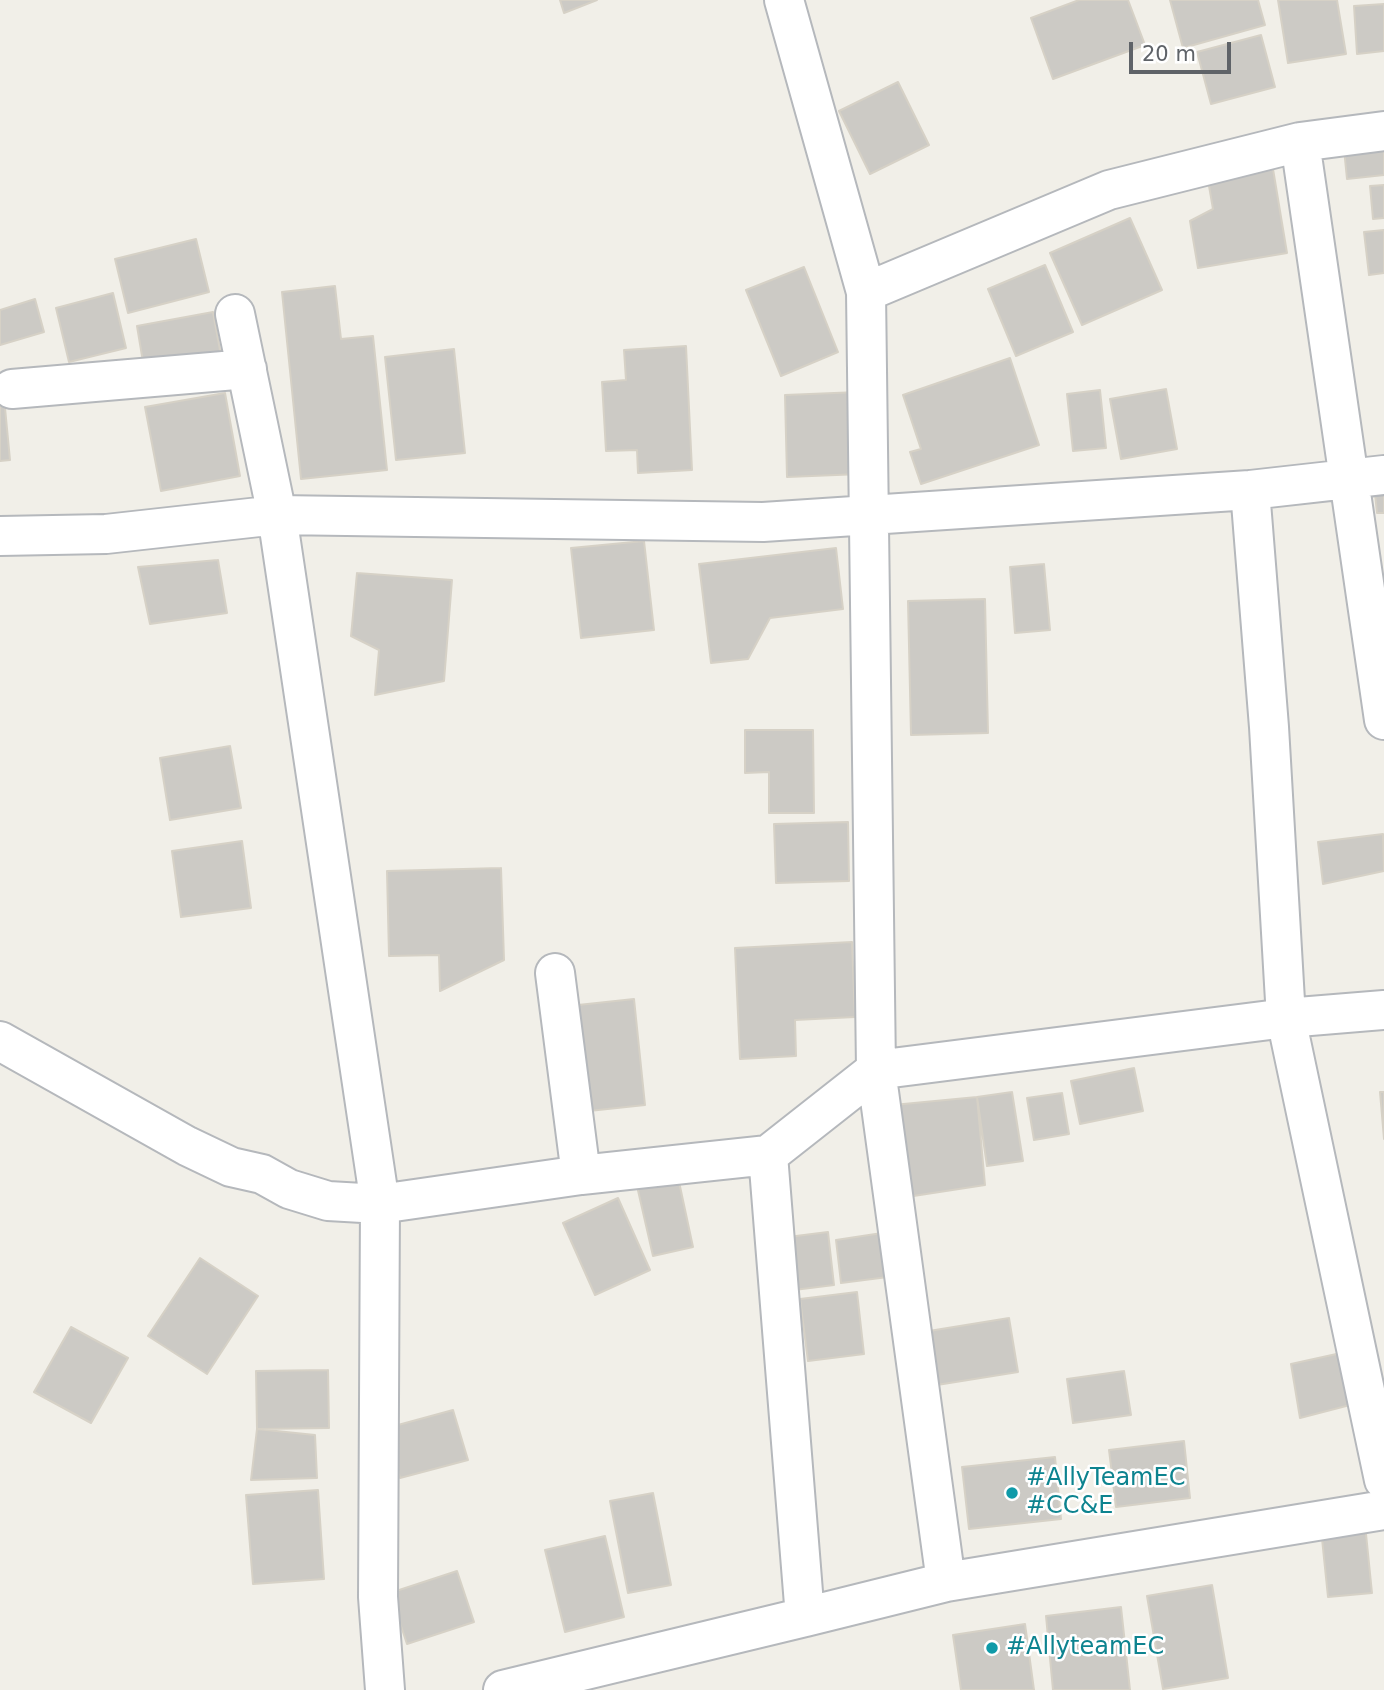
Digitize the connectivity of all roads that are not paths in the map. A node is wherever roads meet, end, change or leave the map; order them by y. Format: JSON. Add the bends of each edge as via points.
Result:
{"nodes":[{"id":1,"x":784,"y":0,"type":"edge"},
{"id":2,"x":1384,"y":131,"type":"edge"},
{"id":3,"x":1300,"y":142,"type":"junction"},
{"id":4,"x":866,"y":292,"type":"junction"},
{"id":5,"x":235,"y":314,"type":"dead end"},
{"id":6,"x":247,"y":369,"type":"junction"},
{"id":7,"x":12,"y":389,"type":"dead end"},
{"id":8,"x":1366,"y":477,"type":"edge"},
{"id":9,"x":1250,"y":490,"type":"junction"},
{"id":10,"x":277,"y":515,"type":"junction"},
{"id":11,"x":870,"y":515,"type":"junction"},
{"id":12,"x":0,"y":536,"type":"edge"},
{"id":13,"x":1384,"y":720,"type":"edge"},
{"id":14,"x":555,"y":973,"type":"dead end"},
{"id":15,"x":1384,"y":1010,"type":"edge"},
{"id":16,"x":1286,"y":1018,"type":"junction"},
{"id":17,"x":0,"y":1041,"type":"edge"},
{"id":18,"x":876,"y":1070,"type":"junction"},
{"id":19,"x":768,"y":1155,"type":"junction"},
{"id":20,"x":581,"y":1175,"type":"junction"},
{"id":21,"x":380,"y":1204,"type":"junction"},
{"id":22,"x":1384,"y":1480,"type":"edge"},
{"id":23,"x":1384,"y":1510,"type":"edge"},
{"id":24,"x":946,"y":1582,"type":"junction"},
{"id":25,"x":806,"y":1617,"type":"junction"},
{"id":26,"x":385,"y":1690,"type":"edge"},
{"id":27,"x":502,"y":1690,"type":"edge"}],
"edges":[{"from":1,"to":4,"type":"street"},
{"from":2,"to":3,"type":"street"},
{"from":3,"to":4,"type":"street","via":[[1110,190]]},
{"from":3,"to":8,"type":"street"},
{"from":4,"to":11,"type":"street"},
{"from":5,"to":6,"type":"street"},
{"from":6,"to":7,"type":"street"},
{"from":6,"to":10,"type":"street"},
{"from":8,"to":9,"type":"street"},
{"from":8,"to":13,"type":"street"},
{"from":9,"to":11,"type":"street"},
{"from":9,"to":16,"type":"street"},
{"from":10,"to":11,"type":"street","via":[[763,522]]},
{"from":10,"to":12,"type":"street","via":[[106,534]]},
{"from":10,"to":21,"type":"street"},
{"from":11,"to":18,"type":"street"},
{"from":14,"to":20,"type":"street"},
{"from":15,"to":16,"type":"street"},
{"from":16,"to":18,"type":"street"},
{"from":16,"to":22,"type":"street"},
{"from":17,"to":21,"type":"street","via":[[232,1167],[328,1201]]},
{"from":18,"to":19,"type":"street"},
{"from":18,"to":24,"type":"street"},
{"from":19,"to":20,"type":"street"},
{"from":19,"to":25,"type":"street"},
{"from":20,"to":21,"type":"street"},
{"from":21,"to":26,"type":"street","via":[[378,1597]]},
{"from":23,"to":24,"type":"street"},
{"from":24,"to":25,"type":"street"},
{"from":25,"to":27,"type":"street"}]}
